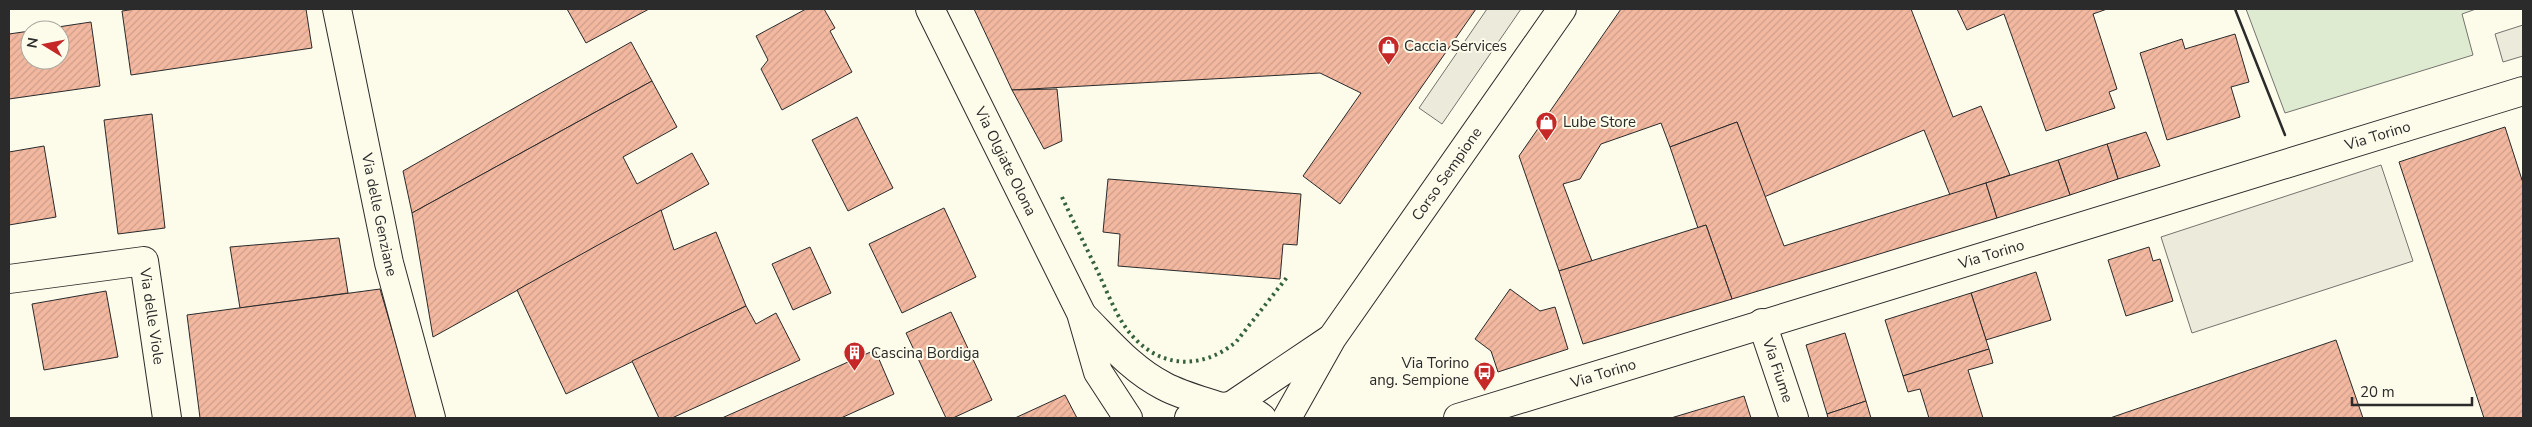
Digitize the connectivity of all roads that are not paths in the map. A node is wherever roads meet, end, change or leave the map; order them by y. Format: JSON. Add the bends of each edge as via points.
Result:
{"nodes":[{"id":1,"x":337,"y":9,"type":"edge"},
{"id":2,"x":930,"y":9,"type":"edge"},
{"id":3,"x":1562,"y":9,"type":"edge"},
{"id":4,"x":2523,"y":91,"type":"edge"},
{"id":5,"x":9,"y":279,"type":"edge"},
{"id":6,"x":1081,"y":313,"type":"junction"},
{"id":7,"x":1762,"y":323,"type":"junction"},
{"id":8,"x":1332,"y":338,"type":"junction"},
{"id":9,"x":1225,"y":406,"type":"junction"},
{"id":10,"x":167,"y":418,"type":"edge"},
{"id":11,"x":431,"y":418,"type":"edge"},
{"id":12,"x":1128,"y":418,"type":"edge"},
{"id":13,"x":1189,"y":418,"type":"edge"},
{"id":14,"x":1262,"y":418,"type":"edge"},
{"id":15,"x":1287,"y":418,"type":"edge"},
{"id":16,"x":1458,"y":418,"type":"edge"},
{"id":17,"x":1794,"y":418,"type":"edge"}],
"edges":[{"from":1,"to":11,"type":"street","name":"Via delle Genziane","via":[[389,263]]},
{"from":2,"to":6,"type":"street","name":"Via Olgiate Olona"},
{"from":3,"to":8,"type":"street","name":"Corso Sempione"},
{"from":4,"to":7,"type":"street","name":"Via Torino"},
{"from":5,"to":10,"type":"street","name":"Via delle Viole","via":[[144,261]]},
{"from":6,"to":9,"type":"street","name":"Via Olgiate Olona","via":[[1120,354],[1152,380],[1183,394]]},
{"from":6,"to":12,"type":"street","name":"Via Olgiate Olona","via":[[1098,372]]},
{"from":7,"to":16,"type":"street","name":"Via Torino"},
{"from":7,"to":17,"type":"street","name":"Via Fiume"},
{"from":8,"to":9,"type":"street","name":"Corso Sempione"},
{"from":8,"to":15,"type":"street","name":"Corso Sempione"},
{"from":9,"to":13,"type":"street","name":"Corso Sempione","via":[[1202,411]]},
{"from":9,"to":14,"type":"street","via":[[1245,409]]}]}
